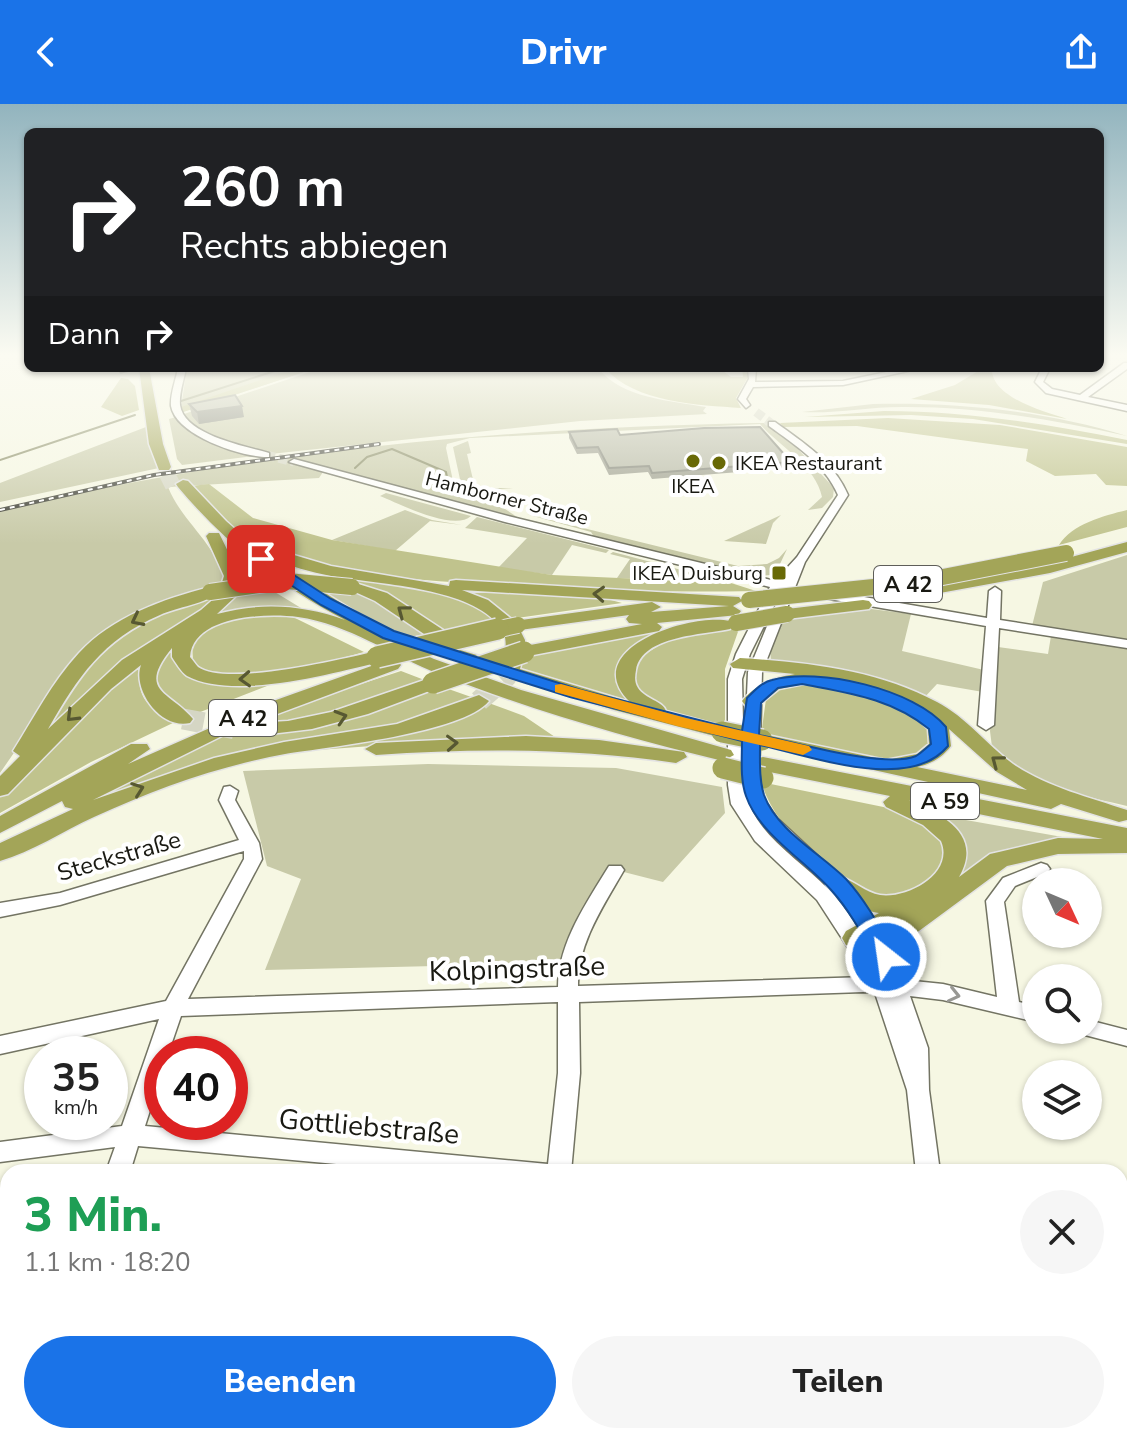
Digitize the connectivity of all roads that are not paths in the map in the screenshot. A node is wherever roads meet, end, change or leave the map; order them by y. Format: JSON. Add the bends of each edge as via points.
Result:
{"nodes":[{"id":1,"x":152,"y":419,"type":"edge"},
{"id":2,"x":162,"y":419,"type":"edge"},
{"id":3,"x":182,"y":419,"type":"edge"},
{"id":4,"x":772,"y":424,"type":"tunnel mouth"},
{"id":5,"x":266,"y":455,"type":"tunnel mouth"},
{"id":6,"x":294,"y":462,"type":"tunnel mouth"},
{"id":7,"x":178,"y":485,"type":"tunnel mouth"},
{"id":8,"x":221,"y":535,"type":"junction"},
{"id":9,"x":1127,"y":536,"type":"edge"},
{"id":10,"x":1127,"y":547,"type":"edge"},
{"id":11,"x":395,"y":580,"type":"junction"},
{"id":12,"x":782,"y":590,"type":"junction"},
{"id":13,"x":995,"y":591,"type":"dead end"},
{"id":14,"x":907,"y":594,"type":"junction"},
{"id":15,"x":740,"y":610,"type":"junction"},
{"id":16,"x":990,"y":622,"type":"junction"},
{"id":17,"x":177,"y":633,"type":"junction"},
{"id":18,"x":1127,"y":644,"type":"edge"},
{"id":19,"x":514,"y":649,"type":"junction"},
{"id":20,"x":384,"y":650,"type":"junction"},
{"id":21,"x":751,"y":667,"type":"junction"},
{"id":22,"x":802,"y":679,"type":"junction"},
{"id":23,"x":477,"y":691,"type":"junction"},
{"id":24,"x":752,"y":701,"type":"junction"},
{"id":25,"x":183,"y":719,"type":"tunnel mouth"},
{"id":26,"x":683,"y":723,"type":"junction"},
{"id":27,"x":986,"y":725,"type":"dead end"},
{"id":28,"x":236,"y":729,"type":"tunnel mouth"},
{"id":29,"x":723,"y":750,"type":"junction"},
{"id":30,"x":681,"y":758,"type":"junction"},
{"id":31,"x":763,"y":759,"type":"junction"},
{"id":32,"x":860,"y":762,"type":"junction"},
{"id":33,"x":180,"y":775,"type":"junction"},
{"id":34,"x":0,"y":783,"type":"edge"},
{"id":35,"x":0,"y":789,"type":"edge"},
{"id":36,"x":230,"y":791,"type":"dead end"},
{"id":37,"x":894,"y":802,"type":"junction"},
{"id":38,"x":1125,"y":823,"type":"edge"},
{"id":39,"x":0,"y":826,"type":"edge"},
{"id":40,"x":250,"y":843,"type":"junction"},
{"id":41,"x":0,"y":846,"type":"edge"},
{"id":42,"x":1127,"y":847,"type":"edge"},
{"id":43,"x":0,"y":853,"type":"edge"},
{"id":44,"x":615,"y":870,"type":"dead end"},
{"id":45,"x":1022,"y":877,"type":"edge"},
{"id":46,"x":839,"y":885,"type":"junction"},
{"id":47,"x":917,"y":899,"type":"junction"},
{"id":48,"x":0,"y":910,"type":"edge"},
{"id":49,"x":876,"y":940,"type":"junction"},
{"id":50,"x":891,"y":986,"type":"junction"},
{"id":51,"x":570,"y":993,"type":"junction"},
{"id":52,"x":1009,"y":1007,"type":"junction"},
{"id":53,"x":173,"y":1008,"type":"junction"},
{"id":54,"x":1022,"y":1010,"type":"edge"},
{"id":55,"x":1102,"y":1032,"type":"edge"},
{"id":56,"x":1127,"y":1038,"type":"edge"},
{"id":57,"x":0,"y":1045,"type":"edge"},
{"id":58,"x":131,"y":1135,"type":"junction"},
{"id":59,"x":0,"y":1152,"type":"edge"},
{"id":60,"x":121,"y":1164,"type":"edge"},
{"id":61,"x":452,"y":1164,"type":"edge"},
{"id":62,"x":560,"y":1164,"type":"edge"},
{"id":63,"x":927,"y":1164,"type":"edge"}],
"edges":[{"from":1,"to":2,"type":"highway","via":[[156,444],[169,466]]},
{"from":3,"to":5,"type":"street","via":[[218,441]]},
{"from":4,"to":12,"type":"street","via":[[811,455],[843,495]]},
{"from":6,"to":12,"type":"street","name":"Hamborner Straße"},
{"from":7,"to":8,"type":"highway","via":[[193,515]]},
{"from":8,"to":11,"type":"highway","via":[[287,560]]},
{"from":8,"to":17,"type":"highway","via":[[232,576],[230,591],[218,606]]},
{"from":8,"to":20,"type":"highway","via":[[312,594]]},
{"from":9,"to":15,"type":"highway","number":"A 42","bridge":true,"via":[[927,581]]},
{"from":10,"to":14,"type":"highway","number":"A 42"},
{"from":15,"to":11,"type":"highway","one_way":true},
{"from":11,"to":19,"type":"highway","via":[[452,592],[489,608],[511,629]]},
{"from":12,"to":16,"type":"street","name":"Hamborner Straße"},
{"from":12,"to":21,"type":"street"},
{"from":13,"to":16,"type":"street"},
{"from":14,"to":15,"type":"highway","number":"A 42"},
{"from":14,"to":15,"type":"highway","bridge":true,"via":[[787,614]]},
{"from":15,"to":19,"type":"highway"},
{"from":15,"to":19,"type":"highway","number":"A 42","via":[[624,610]]},
{"from":15,"to":26,"type":"highway","via":[[670,635],[630,657],[625,679],[629,690]]},
{"from":16,"to":18,"type":"street","name":"Hamborner Straße"},
{"from":16,"to":27,"type":"street"},
{"from":17,"to":25,"type":"highway","via":[[155,654],[146,678],[156,701]]},
{"from":17,"to":35,"type":"highway","one_way":true,"via":[[104,685]]},
{"from":19,"to":20,"type":"highway"},
{"from":19,"to":20,"type":"highway","number":"A 42"},
{"from":19,"to":26,"type":"highway"},
{"from":28,"to":19,"type":"highway","one_way":true,"bridge":true,"via":[[326,722]]},
{"from":19,"to":34,"type":"highway","one_way":true,"bridge":true,"via":[[428,630],[381,597],[352,587],[287,581],[210,592],[149,614],[102,641],[72,673]]},
{"from":20,"to":20,"type":"highway","one_way":true,"via":[[281,675],[227,680],[190,669],[181,658],[187,638],[215,620],[257,610],[310,615]]},
{"from":20,"to":23,"type":"highway"},
{"from":20,"to":29,"type":"highway"},
{"from":20,"to":39,"type":"highway","number":"A 42","via":[[181,729]]},
{"from":20,"to":41,"type":"highway","number":"A 42","via":[[312,691],[101,786]]},
{"from":21,"to":22,"type":"highway"},
{"from":21,"to":24,"type":"street"},
{"from":38,"to":21,"type":"highway","one_way":true,"via":[[1015,774],[945,716],[910,697],[854,680]]},
{"from":21,"to":49,"type":"street","via":[[735,679],[739,804],[761,837]]},
{"from":22,"to":24,"type":"highway","via":[[773,684]]},
{"from":22,"to":32,"type":"highway","via":[[893,699],[938,727],[940,746],[924,759],[906,764]]},
{"from":23,"to":29,"type":"highway"},
{"from":23,"to":30,"type":"highway","via":[[483,688]]},
{"from":23,"to":33,"type":"highway","via":[[453,715],[388,734],[258,754]]},
{"from":24,"to":46,"type":"street","via":[[751,781],[756,799],[777,828]]},
{"from":26,"to":29,"type":"highway"},
{"from":29,"to":30,"type":"highway"},
{"from":29,"to":31,"type":"highway","bridge":true},
{"from":29,"to":31,"type":"highway","bridge":true},
{"from":33,"to":30,"type":"highway","one_way":true,"via":[[289,756],[492,741],[589,743]]},
{"from":31,"to":32,"type":"highway"},
{"from":31,"to":37,"type":"highway"},
{"from":31,"to":38,"type":"highway","number":"A 59"},
{"from":32,"to":38,"type":"highway"},
{"from":43,"to":33,"type":"highway","one_way":true,"via":[[104,802]]},
{"from":36,"to":40,"type":"street","via":[[227,800]]},
{"from":37,"to":42,"type":"highway"},
{"from":37,"to":47,"type":"highway","via":[[939,824],[957,852],[948,875]]},
{"from":40,"to":48,"type":"street","name":"Steckstraße","via":[[60,899]]},
{"from":40,"to":53,"type":"street","via":[[253,859]]},
{"from":42,"to":49,"type":"highway","via":[[1058,846],[999,860]]},
{"from":44,"to":51,"type":"street","via":[[583,926],[568,972]]},
{"from":45,"to":52,"type":"street","via":[[1009,882],[995,901]]},
{"from":46,"to":47,"type":"highway","via":[[876,904]]},
{"from":46,"to":49,"type":"street"},
{"from":47,"to":49,"type":"highway"},
{"from":49,"to":50,"type":"street"},
{"from":49,"to":50,"type":"street"},
{"from":50,"to":51,"type":"street","name":"Kolpingstraße"},
{"from":50,"to":52,"type":"street","name":"Kolpingstraße","one_way":true},
{"from":50,"to":63,"type":"street","via":[[917,1048]]},
{"from":51,"to":53,"type":"street","name":"Kolpingstraße"},
{"from":51,"to":62,"type":"street"},
{"from":52,"to":54,"type":"street","name":"Kolpingstraße"},
{"from":53,"to":57,"type":"street","name":"Kolpingstraße"},
{"from":53,"to":58,"type":"street"},
{"from":55,"to":56,"type":"street"},
{"from":58,"to":59,"type":"street","name":"Gottliebstraße"},
{"from":58,"to":60,"type":"street"},
{"from":58,"to":61,"type":"street","name":"Gottliebstraße"}]}
